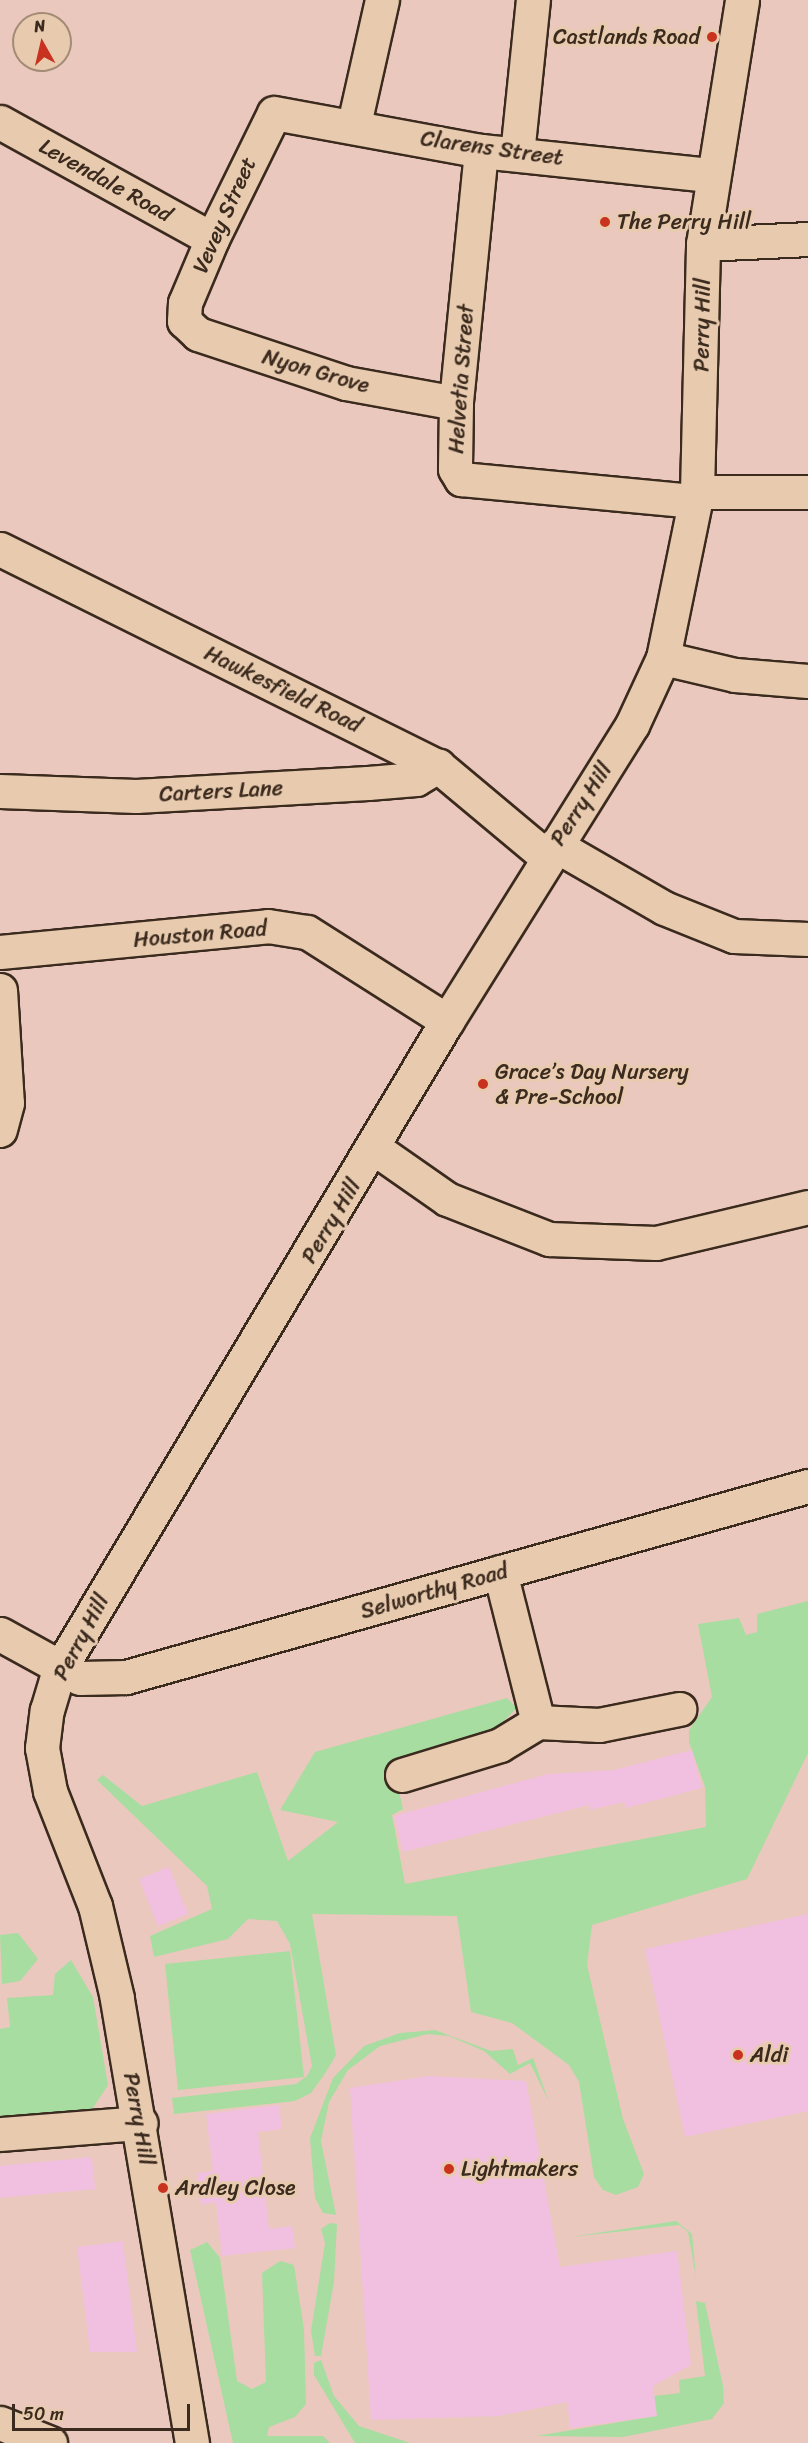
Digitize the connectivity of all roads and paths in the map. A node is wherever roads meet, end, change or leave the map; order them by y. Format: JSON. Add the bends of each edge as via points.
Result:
{"nodes":[{"id":1,"x":382,"y":0,"type":"edge"},
{"id":2,"x":533,"y":0,"type":"edge"},
{"id":3,"x":742,"y":0,"type":"edge"},
{"id":4,"x":274,"y":114,"type":"joint"},
{"id":5,"x":0,"y":122,"type":"edge"},
{"id":6,"x":354,"y":124,"type":"junction"},
{"id":7,"x":481,"y":152,"type":"junction"},
{"id":8,"x":517,"y":154,"type":"junction"},
{"id":9,"x":710,"y":175,"type":"junction"},
{"id":10,"x":212,"y":239,"type":"junction"},
{"id":11,"x":808,"y":239,"type":"edge"},
{"id":12,"x":703,"y":244,"type":"junction"},
{"id":13,"x":184,"y":321,"type":"joint"},
{"id":14,"x":456,"y":403,"type":"junction"},
{"id":15,"x":808,"y":492,"type":"edge"},
{"id":16,"x":696,"y":496,"type":"junction"},
{"id":17,"x":0,"y":549,"type":"edge"},
{"id":18,"x":663,"y":658,"type":"junction"},
{"id":19,"x":808,"y":681,"type":"edge"},
{"id":20,"x":438,"y":766,"type":"junction"},
{"id":21,"x":0,"y":791,"type":"edge"},
{"id":22,"x":551,"y":851,"type":"junction"},
{"id":23,"x":808,"y":939,"type":"edge"},
{"id":24,"x":0,"y":952,"type":"edge"},
{"id":25,"x":0,"y":990,"type":"edge"},
{"id":26,"x":447,"y":1021,"type":"junction"},
{"id":27,"x":0,"y":1130,"type":"edge"},
{"id":28,"x":374,"y":1148,"type":"junction"},
{"id":29,"x":808,"y":1207,"type":"edge"},
{"id":30,"x":808,"y":1486,"type":"edge"},
{"id":31,"x":500,"y":1572,"type":"junction"},
{"id":32,"x":0,"y":1634,"type":"edge"},
{"id":33,"x":59,"y":1670,"type":"junction"},
{"id":34,"x":679,"y":1708,"type":"dead end"},
{"id":35,"x":538,"y":1722,"type":"junction"},
{"id":36,"x":402,"y":1775,"type":"dead end"},
{"id":37,"x":141,"y":2123,"type":"junction"},
{"id":38,"x":0,"y":2134,"type":"edge"},
{"id":39,"x":0,"y":2423,"type":"edge"},
{"id":40,"x":50,"y":2443,"type":"edge"},
{"id":41,"x":192,"y":2443,"type":"edge"}],
"edges":[{"from":1,"to":6,"type":"street"},
{"from":2,"to":8,"type":"street"},
{"from":3,"to":9,"type":"street","name":"Perry Hill"},
{"from":4,"to":6,"type":"street","name":"Clarens Street"},
{"from":4,"to":10,"type":"street","name":"Vevey Street"},
{"from":5,"to":10,"type":"street","name":"Levendale Road"},
{"from":6,"to":7,"type":"street","name":"Clarens Street"},
{"from":7,"to":8,"type":"street","name":"Clarens Street"},
{"from":7,"to":14,"type":"street","name":"Helvetia Street"},
{"from":8,"to":9,"type":"street","name":"Clarens Street"},
{"from":9,"to":12,"type":"street","name":"Perry Hill"},
{"from":10,"to":13,"type":"street","name":"Vevey Street","via":[[184,303]]},
{"from":11,"to":12,"type":"street"},
{"from":12,"to":16,"type":"street","name":"Perry Hill"},
{"from":13,"to":14,"type":"street","name":"Nyon Grove","via":[[198,334],[346,383]]},
{"from":14,"to":16,"type":"street","name":"Helvetia Street","via":[[455,470],[461,479]]},
{"from":15,"to":16,"type":"street"},
{"from":16,"to":18,"type":"street","name":"Perry Hill"},
{"from":17,"to":20,"type":"street","name":"Hawkesfield Road"},
{"from":18,"to":19,"type":"street","via":[[735,675]]},
{"from":18,"to":22,"type":"street","name":"Perry Hill","via":[[632,724]]},
{"from":20,"to":21,"type":"street","name":"Carters Lane","via":[[416,779],[324,786],[136,796]]},
{"from":20,"to":22,"type":"street","name":"Hawkesfield Road"},
{"from":22,"to":23,"type":"street","name":"Hawkesfield Road","via":[[664,908],[734,936]]},
{"from":22,"to":26,"type":"street","name":"Perry Hill"},
{"from":24,"to":26,"type":"street","name":"Houston Road","via":[[268,926],[297,931]]},
{"from":25,"to":27,"type":"street","via":[[7,1103]]},
{"from":26,"to":28,"type":"street","name":"Perry Hill"},
{"from":28,"to":29,"type":"street","via":[[447,1199],[549,1239],[656,1243]]},
{"from":28,"to":33,"type":"street","name":"Perry Hill"},
{"from":30,"to":31,"type":"street","name":"Selworthy Road"},
{"from":31,"to":33,"type":"street","name":"Selworthy Road","via":[[126,1677],[98,1681]]},
{"from":31,"to":35,"type":"street"},
{"from":32,"to":33,"type":"street","name":"Selworthy Road"},
{"from":33,"to":37,"type":"street","name":"Perry Hill","via":[[42,1748],[95,1906]]},
{"from":34,"to":35,"type":"street","via":[[599,1725]]},
{"from":35,"to":36,"type":"street","via":[[500,1744]]},
{"from":37,"to":38,"type":"street"},
{"from":37,"to":41,"type":"street","name":"Perry Hill"},
{"from":39,"to":40,"type":"street"}]}
